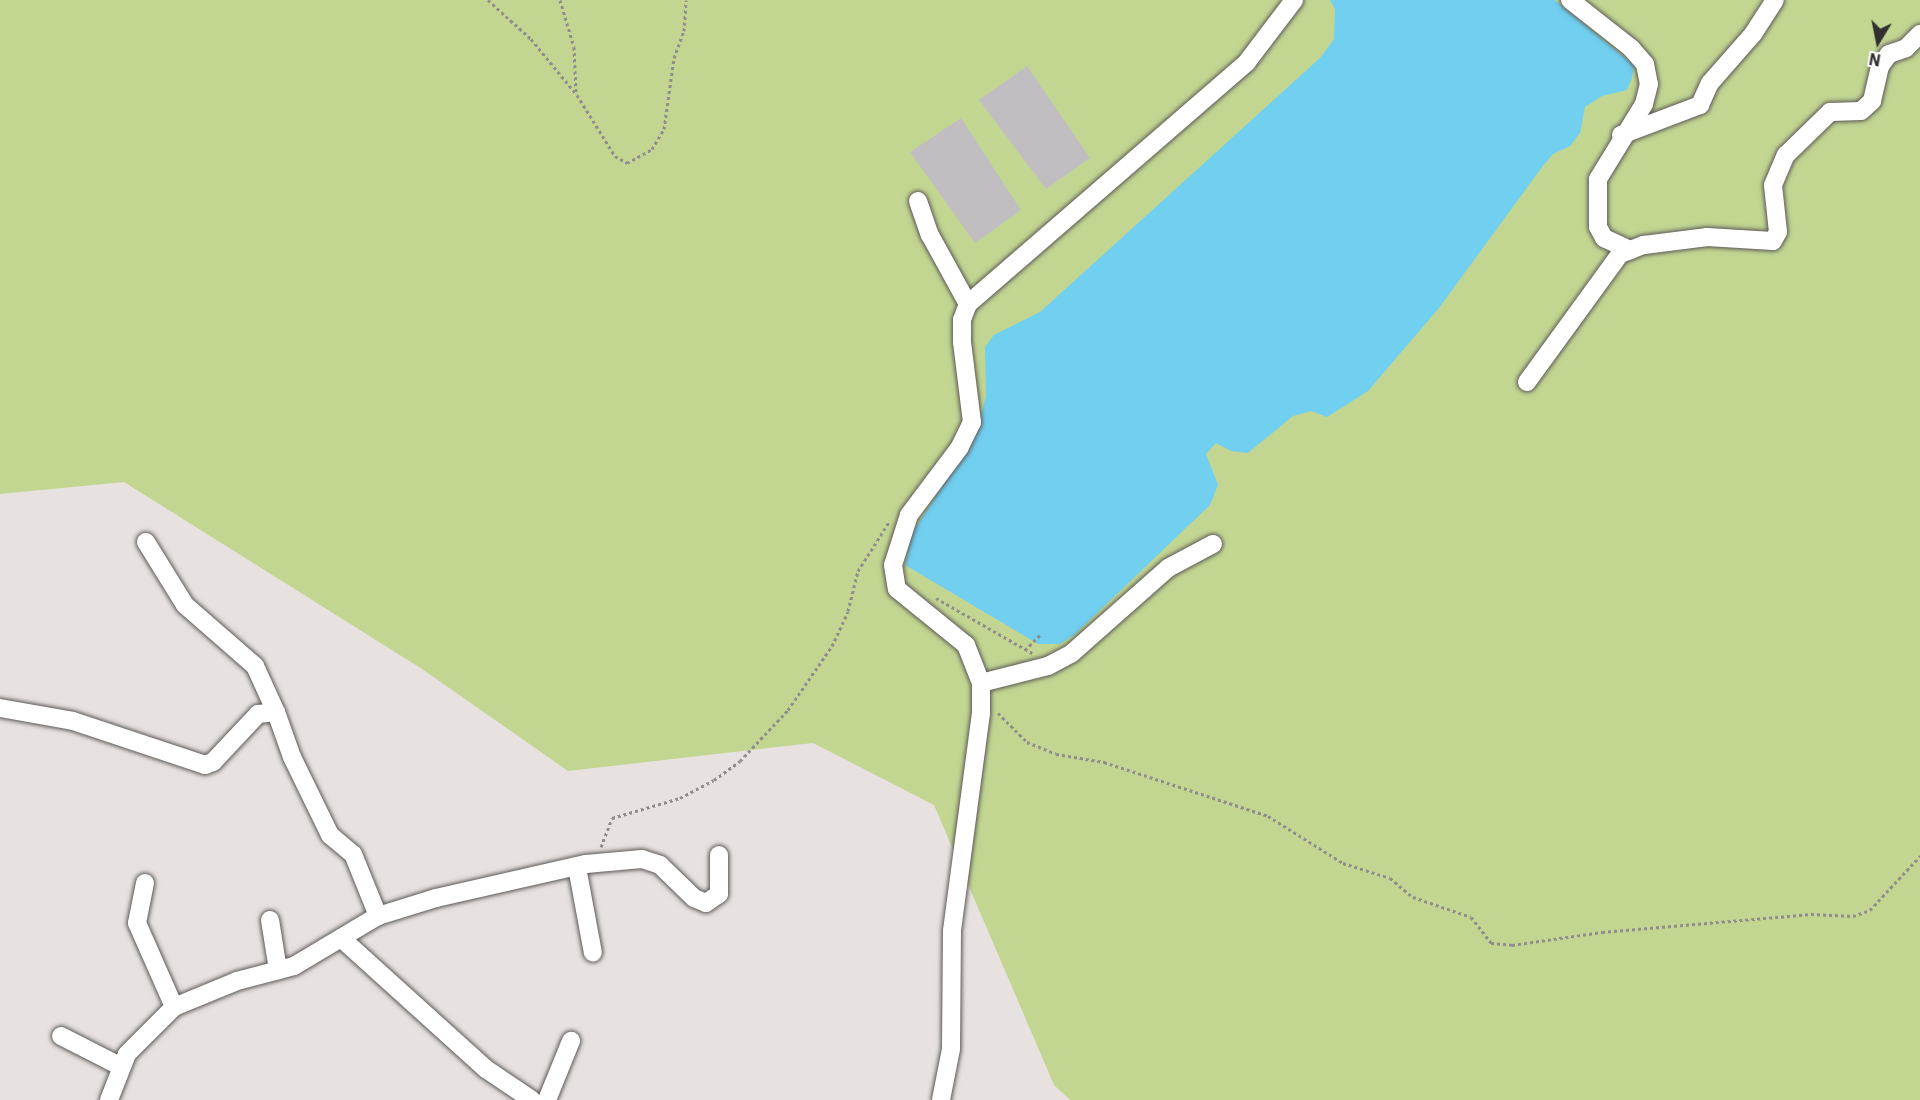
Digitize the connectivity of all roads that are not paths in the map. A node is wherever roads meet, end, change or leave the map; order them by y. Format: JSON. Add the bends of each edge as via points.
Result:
{"nodes":[{"id":1,"x":1294,"y":0,"type":"edge"},
{"id":2,"x":1570,"y":0,"type":"edge"},
{"id":3,"x":1775,"y":0,"type":"edge"},
{"id":4,"x":1920,"y":34,"type":"edge"},
{"id":5,"x":1621,"y":135,"type":"junction"},
{"id":6,"x":918,"y":201,"type":"dead end"},
{"id":7,"x":1630,"y":250,"type":"junction"},
{"id":8,"x":968,"y":304,"type":"junction"},
{"id":9,"x":1527,"y":382,"type":"dead end"},
{"id":10,"x":146,"y":542,"type":"dead end"},
{"id":11,"x":1213,"y":544,"type":"dead end"},
{"id":12,"x":981,"y":684,"type":"junction"},
{"id":13,"x":0,"y":708,"type":"edge"},
{"id":14,"x":276,"y":712,"type":"junction"},
{"id":15,"x":719,"y":855,"type":"dead end"},
{"id":16,"x":577,"y":867,"type":"junction"},
{"id":17,"x":145,"y":883,"type":"dead end"},
{"id":18,"x":378,"y":916,"type":"junction"},
{"id":19,"x":270,"y":920,"type":"dead end"},
{"id":20,"x":342,"y":938,"type":"junction"},
{"id":21,"x":593,"y":954,"type":"dead end"},
{"id":22,"x":278,"y":970,"type":"junction"},
{"id":23,"x":174,"y":1007,"type":"junction"},
{"id":24,"x":61,"y":1036,"type":"dead end"},
{"id":25,"x":571,"y":1041,"type":"dead end"},
{"id":26,"x":120,"y":1066,"type":"junction"},
{"id":27,"x":109,"y":1100,"type":"edge"},
{"id":28,"x":532,"y":1100,"type":"edge"},
{"id":29,"x":547,"y":1100,"type":"edge"},
{"id":30,"x":941,"y":1100,"type":"edge"}],
"edges":[{"from":1,"to":8,"type":"street","via":[[1247,62]]},
{"from":2,"to":5,"type":"street","via":[[1631,48],[1645,64],[1649,84],[1644,104]]},
{"from":3,"to":5,"type":"street","via":[[1710,83],[1700,105]]},
{"from":4,"to":7,"type":"street","via":[[1906,48],[1889,54],[1880,66],[1872,101],[1861,111],[1830,112],[1786,155],[1773,185],[1778,232],[1773,241],[1707,237]]},
{"from":5,"to":7,"type":"street","via":[[1598,179],[1598,227],[1604,238]]},
{"from":6,"to":8,"type":"street","via":[[930,235]]},
{"from":7,"to":9,"type":"street","via":[[1611,263]]},
{"from":8,"to":12,"type":"street","via":[[962,320],[962,342],[972,422],[960,447],[909,515],[893,565],[897,589],[966,645]]},
{"from":10,"to":14,"type":"street","via":[[185,605],[255,666]]},
{"from":11,"to":12,"type":"street","via":[[1168,568],[1072,653]]},
{"from":12,"to":30,"type":"street","via":[[981,713],[952,931],[951,1049]]},
{"from":13,"to":14,"type":"street","via":[[73,721],[205,765],[213,762],[258,714]]},
{"from":14,"to":18,"type":"street","via":[[292,757],[330,835],[353,854]]},
{"from":15,"to":16,"type":"street","via":[[719,894],[706,903],[694,898],[660,865],[642,859]]},
{"from":16,"to":18,"type":"street","via":[[436,898]]},
{"from":16,"to":21,"type":"street"},
{"from":17,"to":23,"type":"street","via":[[136,923]]},
{"from":18,"to":20,"type":"street"},
{"from":19,"to":22,"type":"street"},
{"from":20,"to":22,"type":"street","via":[[294,966]]},
{"from":20,"to":28,"type":"street","via":[[486,1069]]},
{"from":22,"to":23,"type":"street","via":[[203,993]]},
{"from":23,"to":26,"type":"street","via":[[143,1035]]},
{"from":24,"to":26,"type":"street"},
{"from":25,"to":29,"type":"street"},
{"from":26,"to":27,"type":"street"}]}
